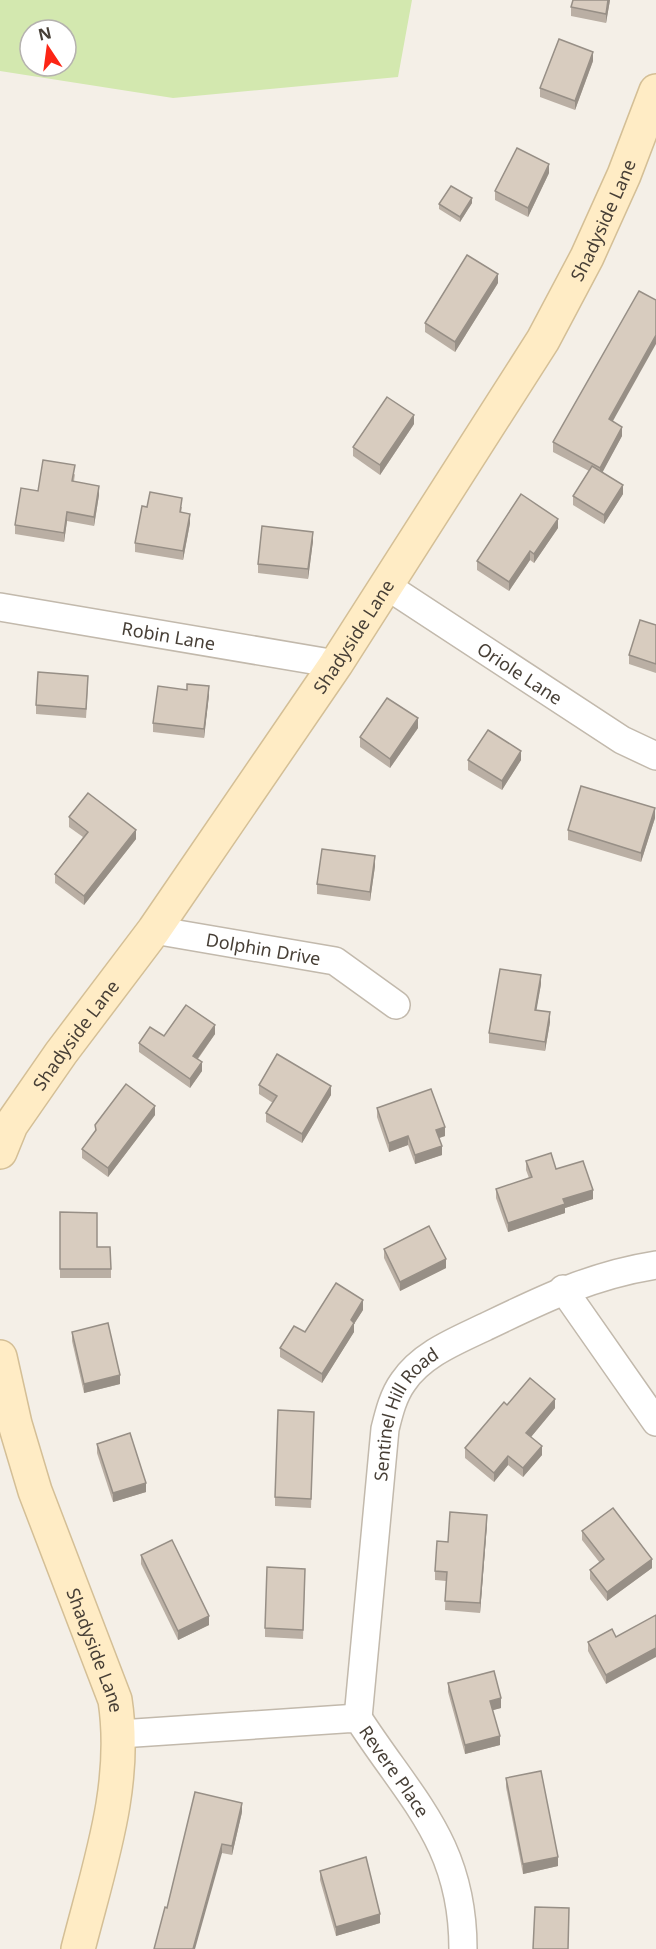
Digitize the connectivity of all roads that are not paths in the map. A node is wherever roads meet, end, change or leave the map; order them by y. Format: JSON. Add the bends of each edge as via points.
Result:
{"nodes":[{"id":1,"x":656,"y":92,"type":"edge"},
{"id":2,"x":387,"y":586,"type":"junction"},
{"id":3,"x":0,"y":607,"type":"edge"},
{"id":4,"x":336,"y":664,"type":"junction"},
{"id":5,"x":656,"y":756,"type":"edge"},
{"id":6,"x":154,"y":930,"type":"junction"},
{"id":7,"x":396,"y":1005,"type":"dead end"},
{"id":8,"x":0,"y":1152,"type":"edge"},
{"id":9,"x":656,"y":1265,"type":"edge"},
{"id":10,"x":563,"y":1289,"type":"junction"},
{"id":11,"x":0,"y":1357,"type":"edge"},
{"id":12,"x":656,"y":1422,"type":"edge"},
{"id":13,"x":358,"y":1718,"type":"junction"},
{"id":14,"x":120,"y":1734,"type":"junction"},
{"id":15,"x":78,"y":1949,"type":"edge"},
{"id":16,"x":463,"y":1949,"type":"edge"}],
"edges":[{"from":1,"to":2,"type":"street","name":"Shadyside Lane","via":[[601,227],[543,340]]},
{"from":2,"to":4,"type":"street","name":"Shadyside Lane"},
{"from":2,"to":5,"type":"street","name":"Oriole Lane","via":[[622,740]]},
{"from":3,"to":4,"type":"street","name":"Robin Lane"},
{"from":4,"to":6,"type":"street","name":"Shadyside Lane"},
{"from":6,"to":7,"type":"street","name":"Dolphin Drive","via":[[335,961]]},
{"from":6,"to":8,"type":"street","name":"Shadyside Lane","via":[[11,1125]]},
{"from":9,"to":10,"type":"street","name":"Sentinel Hill Road"},
{"from":10,"to":12,"type":"street"},
{"from":10,"to":13,"type":"street","name":"Sentinel Hill Road","via":[[441,1348],[403,1382],[391,1406],[385,1429]]},
{"from":11,"to":14,"type":"street","name":"Shadyside Lane","via":[[35,1491],[115,1700]]},
{"from":13,"to":14,"type":"street","name":"Revere Place"},
{"from":13,"to":16,"type":"street","name":"Revere Place","via":[[435,1830],[449,1860],[458,1889]]},
{"from":14,"to":15,"type":"street","name":"Shadyside Lane","via":[[119,1773],[111,1818]]}]}
